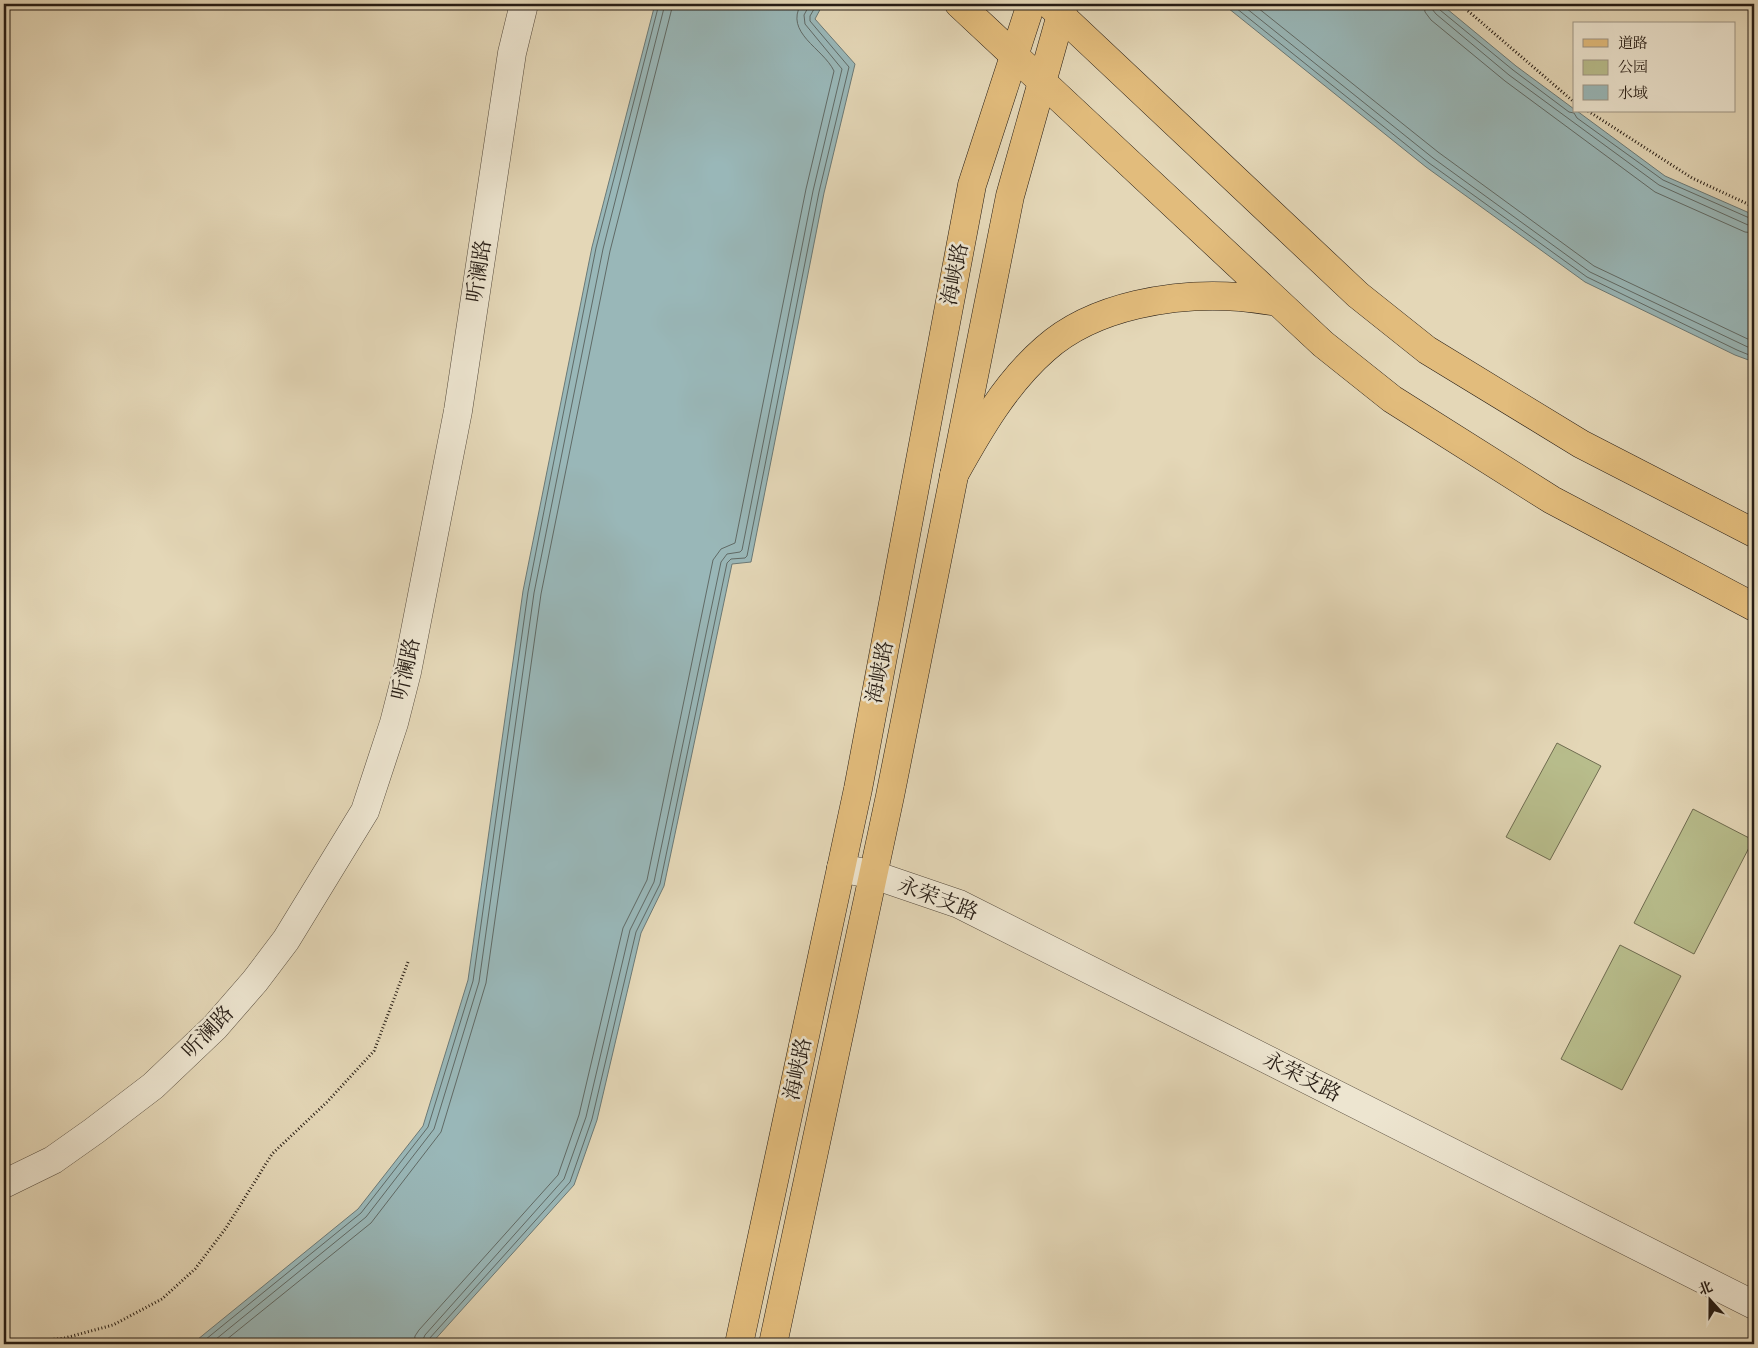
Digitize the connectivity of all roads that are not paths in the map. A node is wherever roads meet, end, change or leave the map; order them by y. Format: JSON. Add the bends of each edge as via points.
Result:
{"nodes":[{"id":1,"x":524,"y":4,"type":"edge"},
{"id":2,"x":959,"y":4,"type":"edge"},
{"id":3,"x":1031,"y":4,"type":"edge"},
{"id":4,"x":1058,"y":7,"type":"edge"},
{"id":5,"x":1014,"y":56,"type":"junction"},
{"id":6,"x":1042,"y":82,"type":"junction"},
{"id":7,"x":1277,"y":302,"type":"junction"},
{"id":8,"x":954,"y":475,"type":"junction"},
{"id":9,"x":1754,"y":533,"type":"edge"},
{"id":10,"x":1754,"y":607,"type":"edge"},
{"id":11,"x":841,"y":868,"type":"junction"},
{"id":12,"x":874,"y":874,"type":"junction"},
{"id":13,"x":4,"y":1184,"type":"edge"},
{"id":14,"x":1754,"y":1305,"type":"edge"},
{"id":15,"x":739,"y":1344,"type":"edge"},
{"id":16,"x":773,"y":1344,"type":"edge"}],
"edges":[{"from":1,"to":13,"type":"street","name":"听澜路","via":[[512,53],[458,411],[413,643],[394,724],[365,811],[286,940],[215,1027],[153,1086],[94,1131],[53,1160]]},
{"from":2,"to":5,"type":"main road"},
{"from":3,"to":5,"type":"main road","name":"海峡路"},
{"from":4,"to":6,"type":"main road","name":"海峡路"},
{"from":4,"to":9,"type":"main road","via":[[1358,295],[1427,350],[1581,444]]},
{"from":5,"to":6,"type":"main road"},
{"from":5,"to":11,"type":"main road","name":"海峡路","via":[[972,185]]},
{"from":6,"to":7,"type":"main road"},
{"from":6,"to":8,"type":"main road","name":"海峡路","via":[[1010,196]]},
{"from":7,"to":8,"type":"main road","via":[[1240,297],[1169,299],[1134,305],[1069,331],[1045,348],[1023,372],[988,416]]},
{"from":7,"to":10,"type":"main road","via":[[1323,344],[1409,410],[1552,500]]},
{"from":8,"to":12,"type":"main road","name":"海峡路"},
{"from":11,"to":12,"type":"street","name":"永荣支路"},
{"from":11,"to":15,"type":"main road","name":"海峡路"},
{"from":12,"to":14,"type":"street","name":"永荣支路","via":[[959,904]]},
{"from":12,"to":16,"type":"main road","name":"海峡路"}]}
